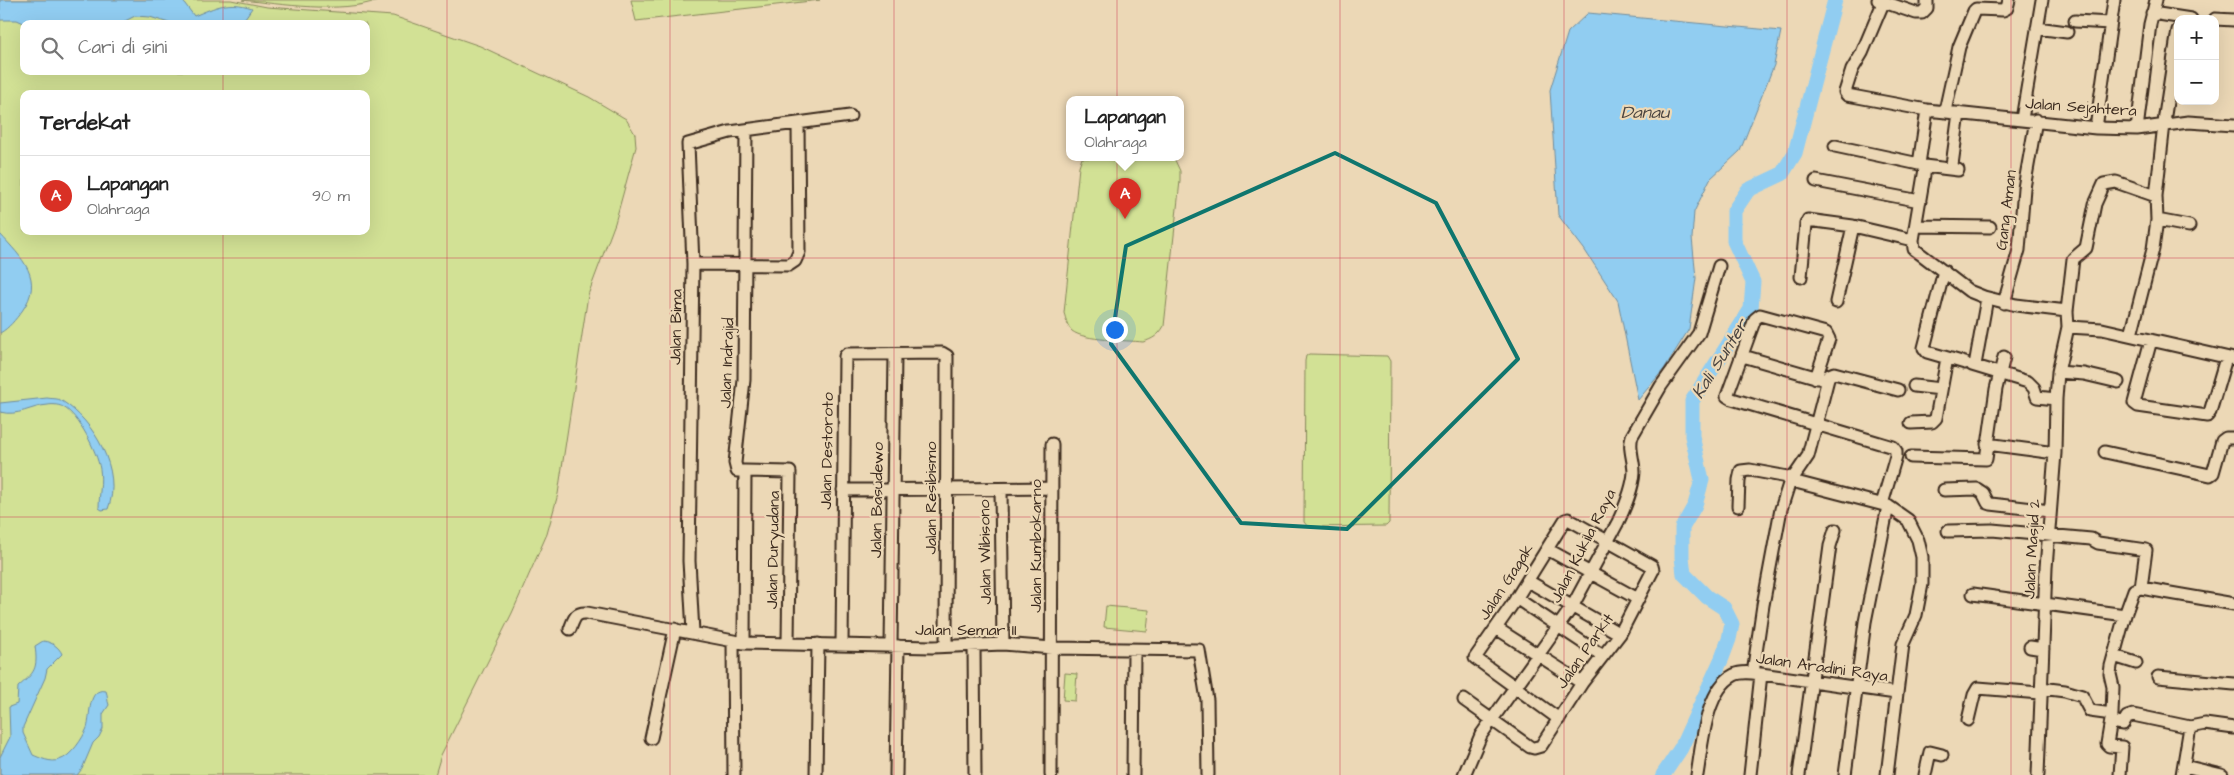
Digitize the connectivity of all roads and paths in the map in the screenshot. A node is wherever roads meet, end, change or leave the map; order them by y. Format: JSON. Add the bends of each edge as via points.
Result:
{"nodes":[{"id":1,"x":1927,"y":0,"type":"edge"},
{"id":2,"x":2009,"y":0,"type":"edge"},
{"id":3,"x":2042,"y":0,"type":"edge"},
{"id":4,"x":2114,"y":0,"type":"edge"},
{"id":5,"x":2156,"y":0,"type":"edge"},
{"id":6,"x":1880,"y":1,"type":"edge"},
{"id":7,"x":2152,"y":13,"type":"junction"},
{"id":8,"x":2174,"y":18,"type":"edge"},
{"id":9,"x":2076,"y":20,"type":"dead end"},
{"id":10,"x":2219,"y":20,"type":"edge"},
{"id":11,"x":2234,"y":20,"type":"edge"},
{"id":12,"x":2110,"y":23,"type":"junction"},
{"id":13,"x":2037,"y":28,"type":"junction"},
{"id":14,"x":2067,"y":32,"type":"dead end"},
{"id":15,"x":2174,"y":57,"type":"edge"},
{"id":16,"x":1927,"y":110,"type":"junction"},
{"id":17,"x":1945,"y":112,"type":"junction"},
{"id":18,"x":1959,"y":113,"type":"junction"},
{"id":19,"x":850,"y":116,"type":"dead end"},
{"id":20,"x":2022,"y":119,"type":"junction"},
{"id":21,"x":2036,"y":120,"type":"junction"},
{"id":22,"x":798,"y":124,"type":"junction"},
{"id":23,"x":2164,"y":124,"type":"junction"},
{"id":24,"x":2234,"y":126,"type":"edge"},
{"id":25,"x":2096,"y":128,"type":"junction"},
{"id":26,"x":2137,"y":129,"type":"junction"},
{"id":27,"x":746,"y":130,"type":"junction"},
{"id":28,"x":1835,"y":146,"type":"dead end"},
{"id":29,"x":1922,"y":165,"type":"junction"},
{"id":30,"x":1816,"y":181,"type":"dead end"},
{"id":31,"x":2156,"y":196,"type":"junction"},
{"id":32,"x":1920,"y":201,"type":"junction"},
{"id":33,"x":2157,"y":220,"type":"junction"},
{"id":34,"x":1853,"y":226,"type":"junction"},
{"id":35,"x":1916,"y":226,"type":"junction"},
{"id":36,"x":1990,"y":226,"type":"dead end"},
{"id":37,"x":2189,"y":226,"type":"dead end"},
{"id":38,"x":1913,"y":240,"type":"junction"},
{"id":39,"x":693,"y":264,"type":"junction"},
{"id":40,"x":745,"y":264,"type":"junction"},
{"id":41,"x":1719,"y":266,"type":"dead end"},
{"id":42,"x":1944,"y":271,"type":"junction"},
{"id":43,"x":1801,"y":277,"type":"dead end"},
{"id":44,"x":1987,"y":298,"type":"junction"},
{"id":45,"x":1836,"y":302,"type":"dead end"},
{"id":46,"x":2004,"y":303,"type":"junction"},
{"id":47,"x":2067,"y":311,"type":"junction"},
{"id":48,"x":2068,"y":327,"type":"junction"},
{"id":49,"x":2131,"y":336,"type":"junction"},
{"id":50,"x":2151,"y":340,"type":"junction"},
{"id":51,"x":942,"y":353,"type":"joint"},
{"id":52,"x":895,"y":355,"type":"junction"},
{"id":53,"x":1743,"y":356,"type":"junction"},
{"id":54,"x":2004,"y":357,"type":"dead end"},
{"id":55,"x":1947,"y":358,"type":"junction"},
{"id":56,"x":2230,"y":358,"type":"edge"},
{"id":57,"x":1970,"y":364,"type":"junction"},
{"id":58,"x":2058,"y":372,"type":"junction"},
{"id":59,"x":2000,"y":373,"type":"junction"},
{"id":60,"x":1821,"y":379,"type":"junction"},
{"id":61,"x":2118,"y":382,"type":"dead end"},
{"id":62,"x":1914,"y":386,"type":"dead end"},
{"id":63,"x":1941,"y":389,"type":"junction"},
{"id":64,"x":1898,"y":390,"type":"dead end"},
{"id":65,"x":2056,"y":400,"type":"junction"},
{"id":66,"x":1817,"y":423,"type":"junction"},
{"id":67,"x":1911,"y":423,"type":"dead end"},
{"id":68,"x":2234,"y":438,"type":"edge"},
{"id":69,"x":1052,"y":444,"type":"dead end"},
{"id":70,"x":1987,"y":444,"type":"junction"},
{"id":71,"x":2106,"y":452,"type":"dead end"},
{"id":72,"x":2056,"y":453,"type":"junction"},
{"id":73,"x":1911,"y":457,"type":"dead end"},
{"id":74,"x":745,"y":472,"type":"junction"},
{"id":75,"x":1792,"y":479,"type":"junction"},
{"id":76,"x":1052,"y":488,"type":"junction"},
{"id":77,"x":843,"y":490,"type":"junction"},
{"id":78,"x":947,"y":490,"type":"junction"},
{"id":79,"x":1001,"y":490,"type":"junction"},
{"id":80,"x":1944,"y":490,"type":"dead end"},
{"id":81,"x":893,"y":491,"type":"junction"},
{"id":82,"x":1885,"y":505,"type":"junction"},
{"id":83,"x":1738,"y":506,"type":"dead end"},
{"id":84,"x":2050,"y":511,"type":"junction"},
{"id":85,"x":1835,"y":530,"type":"dead end"},
{"id":86,"x":1948,"y":531,"type":"dead end"},
{"id":87,"x":2050,"y":536,"type":"junction"},
{"id":88,"x":1607,"y":539,"type":"junction"},
{"id":89,"x":1547,"y":549,"type":"junction"},
{"id":90,"x":1590,"y":574,"type":"junction"},
{"id":91,"x":1528,"y":581,"type":"junction"},
{"id":92,"x":2141,"y":588,"type":"junction"},
{"id":93,"x":1973,"y":594,"type":"dead end"},
{"id":94,"x":1516,"y":598,"type":"junction"},
{"id":95,"x":1638,"y":599,"type":"junction"},
{"id":96,"x":2234,"y":604,"type":"edge"},
{"id":97,"x":2045,"y":605,"type":"junction"},
{"id":98,"x":1572,"y":607,"type":"junction"},
{"id":99,"x":2125,"y":615,"type":"junction"},
{"id":100,"x":1559,"y":626,"type":"junction"},
{"id":101,"x":1496,"y":628,"type":"junction"},
{"id":102,"x":570,"y":629,"type":"dead end"},
{"id":103,"x":675,"y":629,"type":"junction"},
{"id":104,"x":693,"y":632,"type":"junction"},
{"id":105,"x":1620,"y":634,"type":"junction"},
{"id":106,"x":739,"y":642,"type":"junction"},
{"id":107,"x":788,"y":644,"type":"junction"},
{"id":108,"x":818,"y":644,"type":"junction"},
{"id":109,"x":842,"y":644,"type":"junction"},
{"id":110,"x":1003,"y":644,"type":"junction"},
{"id":111,"x":974,"y":645,"type":"junction"},
{"id":112,"x":894,"y":646,"type":"junction"},
{"id":113,"x":946,"y":646,"type":"junction"},
{"id":114,"x":2030,"y":647,"type":"dead end"},
{"id":115,"x":1052,"y":648,"type":"junction"},
{"id":116,"x":2043,"y":649,"type":"junction"},
{"id":117,"x":1134,"y":650,"type":"junction"},
{"id":118,"x":1537,"y":656,"type":"junction"},
{"id":119,"x":1603,"y":656,"type":"junction"},
{"id":120,"x":2114,"y":656,"type":"junction"},
{"id":121,"x":2136,"y":663,"type":"dead end"},
{"id":122,"x":1757,"y":673,"type":"junction"},
{"id":123,"x":2158,"y":677,"type":"dead end"},
{"id":124,"x":1812,"y":681,"type":"junction"},
{"id":125,"x":1582,"y":684,"type":"junction"},
{"id":126,"x":2234,"y":684,"type":"edge"},
{"id":127,"x":1514,"y":688,"type":"junction"},
{"id":128,"x":1855,"y":688,"type":"junction"},
{"id":129,"x":2041,"y":691,"type":"junction"},
{"id":130,"x":1896,"y":693,"type":"junction"},
{"id":131,"x":1464,"y":700,"type":"dead end"},
{"id":132,"x":2111,"y":718,"type":"junction"},
{"id":133,"x":1558,"y":719,"type":"junction"},
{"id":134,"x":1492,"y":720,"type":"junction"},
{"id":135,"x":1968,"y":720,"type":"dead end"},
{"id":136,"x":2190,"y":727,"type":"junction"},
{"id":137,"x":2234,"y":728,"type":"edge"},
{"id":138,"x":651,"y":738,"type":"dead end"},
{"id":139,"x":1942,"y":754,"type":"dead end"},
{"id":140,"x":2183,"y":771,"type":"edge"},
{"id":141,"x":734,"y":775,"type":"edge"},
{"id":142,"x":816,"y":775,"type":"edge"},
{"id":143,"x":896,"y":775,"type":"edge"},
{"id":144,"x":975,"y":775,"type":"edge"},
{"id":145,"x":1051,"y":775,"type":"edge"},
{"id":146,"x":1133,"y":775,"type":"edge"},
{"id":147,"x":1208,"y":775,"type":"edge"},
{"id":148,"x":1464,"y":775,"type":"edge"},
{"id":149,"x":1697,"y":775,"type":"edge"},
{"id":150,"x":1750,"y":775,"type":"edge"},
{"id":151,"x":1799,"y":775,"type":"edge"},
{"id":152,"x":1845,"y":775,"type":"edge"},
{"id":153,"x":1887,"y":775,"type":"edge"},
{"id":154,"x":1925,"y":775,"type":"edge"},
{"id":155,"x":2038,"y":775,"type":"edge"},
{"id":156,"x":2120,"y":775,"type":"edge"},
{"id":157,"x":2222,"y":775,"type":"edge"}],
"edges":[{"from":1,"to":6,"type":"street","via":[[1927,8],[1922,13]]},
{"from":2,"to":17,"type":"street","via":[[2003,10],[1974,11],[1959,46]]},
{"from":3,"to":13,"type":"street"},
{"from":4,"to":12,"type":"street"},
{"from":5,"to":7,"type":"street"},
{"from":6,"to":16,"type":"street","name":"Jalan Sejahtera","via":[[1845,94]]},
{"from":7,"to":8,"type":"street"},
{"from":7,"to":26,"type":"street"},
{"from":9,"to":12,"type":"street"},
{"from":10,"to":11,"type":"street"},
{"from":12,"to":25,"type":"street"},
{"from":13,"to":14,"type":"street"},
{"from":13,"to":20,"type":"street"},
{"from":15,"to":23,"type":"street"},
{"from":16,"to":17,"type":"street","name":"Jalan Sejahtera"},
{"from":16,"to":29,"type":"street"},
{"from":17,"to":18,"type":"street","name":"Jalan Sejahtera"},
{"from":18,"to":20,"type":"street","name":"Jalan Sejahtera"},
{"from":18,"to":29,"type":"street","via":[[1955,167]]},
{"from":19,"to":22,"type":"street","name":"Jalan Bima"},
{"from":20,"to":21,"type":"street","name":"Jalan Sejahtera"},
{"from":21,"to":25,"type":"street","name":"Jalan Sejahtera"},
{"from":21,"to":46,"type":"street","name":"Gang Aman","via":[[2024,188],[2019,250]]},
{"from":22,"to":27,"type":"street","name":"Jalan Bima"},
{"from":22,"to":40,"type":"street","via":[[799,252],[796,262],[789,265]]},
{"from":23,"to":24,"type":"street","name":"Jalan Sejahtera","via":[[2188,122]]},
{"from":23,"to":26,"type":"street","name":"Jalan Sejahtera"},
{"from":23,"to":31,"type":"street"},
{"from":25,"to":26,"type":"street","name":"Jalan Sejahtera"},
{"from":27,"to":39,"type":"street","name":"Jalan Bima","via":[[688,144]]},
{"from":27,"to":40,"type":"street"},
{"from":28,"to":29,"type":"street"},
{"from":29,"to":32,"type":"street"},
{"from":30,"to":32,"type":"street"},
{"from":31,"to":33,"type":"street"},
{"from":31,"to":47,"type":"street","name":"Jalan Masjid 2","via":[[2116,182],[2104,184],[2095,204],[2086,248],[2073,259]]},
{"from":32,"to":35,"type":"street"},
{"from":33,"to":37,"type":"street"},
{"from":33,"to":49,"type":"street"},
{"from":34,"to":38,"type":"street"},
{"from":34,"to":43,"type":"street","via":[[1808,220]]},
{"from":34,"to":45,"type":"street"},
{"from":35,"to":36,"type":"street"},
{"from":35,"to":38,"type":"street"},
{"from":38,"to":42,"type":"street","via":[[1917,252]]},
{"from":39,"to":40,"type":"street"},
{"from":39,"to":104,"type":"street","name":"Jalan Bima","via":[[689,561]]},
{"from":40,"to":74,"type":"street","name":"Jalan Indrajid","via":[[744,380],[735,463],[737,471]]},
{"from":41,"to":88,"type":"street","name":"Jalan Kukila Raya","via":[[1699,333],[1661,386],[1632,436],[1633,479],[1624,508]]},
{"from":42,"to":44,"type":"street"},
{"from":42,"to":55,"type":"street","via":[[1924,344],[1927,352]]},
{"from":44,"to":46,"type":"street"},
{"from":44,"to":57,"type":"street"},
{"from":46,"to":47,"type":"street"},
{"from":47,"to":48,"type":"street","name":"Jalan Masjid 2"},
{"from":48,"to":49,"type":"street","via":[[2096,328]]},
{"from":48,"to":58,"type":"street","name":"Jalan Masjid 2"},
{"from":49,"to":50,"type":"street"},
{"from":50,"to":56,"type":"street"},
{"from":50,"to":56,"type":"street","via":[[2134,403],[2138,406],[2206,416]]},
{"from":51,"to":52,"type":"street","name":"Jalan Destoroto"},
{"from":51,"to":78,"type":"street","name":"Jalan Resibismo","via":[[947,356]]},
{"from":52,"to":77,"type":"street","name":"Jalan Destoroto","via":[[845,356]]},
{"from":52,"to":81,"type":"street","name":"Jalan Basudewo"},
{"from":53,"to":60,"type":"street"},
{"from":53,"to":60,"type":"street","via":[[1755,319],[1760,315],[1821,331],[1829,339]]},
{"from":53,"to":66,"type":"street","via":[[1728,393],[1729,398]]},
{"from":54,"to":59,"type":"street"},
{"from":55,"to":57,"type":"street"},
{"from":55,"to":63,"type":"street"},
{"from":57,"to":59,"type":"street"},
{"from":58,"to":61,"type":"street"},
{"from":58,"to":65,"type":"street","name":"Jalan Masjid 2"},
{"from":59,"to":65,"type":"street","via":[[2028,382],[2037,397]]},
{"from":59,"to":70,"type":"street"},
{"from":60,"to":64,"type":"street","via":[[1834,373]]},
{"from":60,"to":66,"type":"street"},
{"from":62,"to":63,"type":"street"},
{"from":63,"to":67,"type":"street","via":[[1934,420]]},
{"from":65,"to":72,"type":"street","name":"Jalan Masjid 2"},
{"from":66,"to":75,"type":"street","via":[[1808,456]]},
{"from":66,"to":82,"type":"street","via":[[1893,447],[1896,451]]},
{"from":68,"to":71,"type":"street","via":[[2222,441],[2210,475]]},
{"from":69,"to":76,"type":"street","name":"Jalan Kumbokarno"},
{"from":70,"to":72,"type":"street"},
{"from":70,"to":73,"type":"street","via":[[1985,460]]},
{"from":72,"to":84,"type":"street","name":"Jalan Masjid 2"},
{"from":74,"to":106,"type":"street","name":"Jalan Indrajid"},
{"from":74,"to":107,"type":"street","name":"Jalan Duryudana","via":[[790,472]]},
{"from":75,"to":82,"type":"street"},
{"from":75,"to":83,"type":"street","via":[[1741,471]]},
{"from":75,"to":122,"type":"street","via":[[1781,508],[1763,605]]},
{"from":76,"to":79,"type":"street"},
{"from":76,"to":115,"type":"street","name":"Jalan Kumbokarno"},
{"from":77,"to":81,"type":"street"},
{"from":77,"to":109,"type":"street","name":"Jalan Destoroto"},
{"from":78,"to":79,"type":"street"},
{"from":78,"to":81,"type":"street"},
{"from":78,"to":113,"type":"street","name":"Jalan Resibismo"},
{"from":79,"to":110,"type":"street","name":"Jalan Wibisono"},
{"from":80,"to":84,"type":"street","via":[[1977,489],[1991,504]]},
{"from":81,"to":112,"type":"street","name":"Jalan Basudewo"},
{"from":82,"to":128,"type":"street"},
{"from":82,"to":130,"type":"street","via":[[1908,520],[1922,557],[1920,601],[1902,644]]},
{"from":84,"to":87,"type":"street","name":"Jalan Masjid 2"},
{"from":85,"to":124,"type":"street","via":[[1830,546]]},
{"from":86,"to":87,"type":"street","via":[[1975,529]]},
{"from":87,"to":92,"type":"street","via":[[2092,539],[2098,543],[2146,550]]},
{"from":87,"to":97,"type":"street","name":"Jalan Masjid 2"},
{"from":88,"to":89,"type":"street","name":"Jalan Gagak","via":[[1568,519]]},
{"from":88,"to":90,"type":"street","name":"Jalan Kukila Raya"},
{"from":88,"to":95,"type":"street","name":"Jalan Parkit","via":[[1652,566]]},
{"from":89,"to":90,"type":"street"},
{"from":89,"to":91,"type":"street","name":"Jalan Gagak"},
{"from":90,"to":95,"type":"street"},
{"from":90,"to":98,"type":"street","name":"Jalan Kukila Raya"},
{"from":91,"to":94,"type":"street","name":"Jalan Gagak"},
{"from":91,"to":98,"type":"street"},
{"from":92,"to":96,"type":"street"},
{"from":92,"to":99,"type":"street","via":[[2134,590]]},
{"from":93,"to":97,"type":"street"},
{"from":94,"to":100,"type":"street"},
{"from":94,"to":101,"type":"street","name":"Jalan Gagak"},
{"from":95,"to":105,"type":"street","name":"Jalan Parkit"},
{"from":97,"to":99,"type":"street"},
{"from":97,"to":116,"type":"street","name":"Jalan Masjid 2"},
{"from":98,"to":100,"type":"street","name":"Jalan Kukila Raya"},
{"from":98,"to":105,"type":"street"},
{"from":99,"to":120,"type":"street"},
{"from":100,"to":118,"type":"street","name":"Jalan Kukila Raya"},
{"from":100,"to":119,"type":"street"},
{"from":101,"to":118,"type":"street"},
{"from":101,"to":127,"type":"street","name":"Jalan Gagak","via":[[1475,660]]},
{"from":102,"to":103,"type":"street","via":[[575,616],[582,612]]},
{"from":103,"to":104,"type":"street"},
{"from":103,"to":138,"type":"street"},
{"from":104,"to":106,"type":"street"},
{"from":105,"to":119,"type":"street","name":"Jalan Parkit"},
{"from":106,"to":107,"type":"street","name":"Jalan Semar II"},
{"from":106,"to":141,"type":"street","name":"Jalan Indrajid"},
{"from":107,"to":108,"type":"street","name":"Jalan Semar II"},
{"from":108,"to":109,"type":"street","name":"Jalan Semar II"},
{"from":108,"to":142,"type":"street"},
{"from":109,"to":112,"type":"street","name":"Jalan Semar II"},
{"from":110,"to":111,"type":"street","name":"Jalan Semar II"},
{"from":110,"to":115,"type":"street","name":"Jalan Semar II"},
{"from":111,"to":113,"type":"street","name":"Jalan Semar II"},
{"from":111,"to":144,"type":"street"},
{"from":112,"to":113,"type":"street","name":"Jalan Semar II"},
{"from":112,"to":143,"type":"street","name":"Jalan Basudewo"},
{"from":114,"to":116,"type":"street"},
{"from":115,"to":117,"type":"street","name":"Jalan Semar II"},
{"from":115,"to":145,"type":"street","name":"Jalan Kumbokarno"},
{"from":116,"to":129,"type":"street","name":"Jalan Masjid 2"},
{"from":117,"to":146,"type":"street"},
{"from":117,"to":147,"type":"street","name":"Jalan Semar II","via":[[1199,650],[1207,710]]},
{"from":118,"to":125,"type":"street"},
{"from":118,"to":127,"type":"street","name":"Jalan Kukila Raya"},
{"from":119,"to":125,"type":"street","name":"Jalan Parkit"},
{"from":120,"to":121,"type":"street"},
{"from":120,"to":132,"type":"street","via":[[2110,674],[2114,687]]},
{"from":122,"to":124,"type":"street","name":"Jalan Aradini Raya"},
{"from":122,"to":149,"type":"street","name":"Jalan Aradini Raya","via":[[1734,675],[1714,698],[1705,725]]},
{"from":122,"to":150,"type":"street"},
{"from":123,"to":126,"type":"street"},
{"from":124,"to":128,"type":"street","name":"Jalan Aradini Raya"},
{"from":124,"to":151,"type":"street"},
{"from":125,"to":133,"type":"street","name":"Jalan Parkit"},
{"from":127,"to":133,"type":"street"},
{"from":127,"to":134,"type":"street","name":"Jalan Kukila Raya"},
{"from":128,"to":130,"type":"street","name":"Jalan Aradini Raya"},
{"from":128,"to":152,"type":"street"},
{"from":129,"to":132,"type":"street","via":[[2065,691],[2082,696],[2090,711]]},
{"from":129,"to":135,"type":"street","via":[[1978,688]]},
{"from":129,"to":155,"type":"street","name":"Jalan Masjid 2"},
{"from":130,"to":153,"type":"street"},
{"from":131,"to":134,"type":"street","name":"Jalan Parkit"},
{"from":132,"to":136,"type":"street","via":[[2124,723],[2133,715]]},
{"from":132,"to":156,"type":"street","via":[[2107,744],[2122,747]]},
{"from":133,"to":134,"type":"street","name":"Jalan Parkit","via":[[1541,746],[1534,748]]},
{"from":134,"to":148,"type":"street","name":"Jalan Kukila Raya","via":[[1478,740]]},
{"from":136,"to":137,"type":"street","via":[[2205,724]]},
{"from":136,"to":140,"type":"street"},
{"from":139,"to":154,"type":"street","via":[[1930,752]]},
{"from":140,"to":157,"type":"street"}]}
